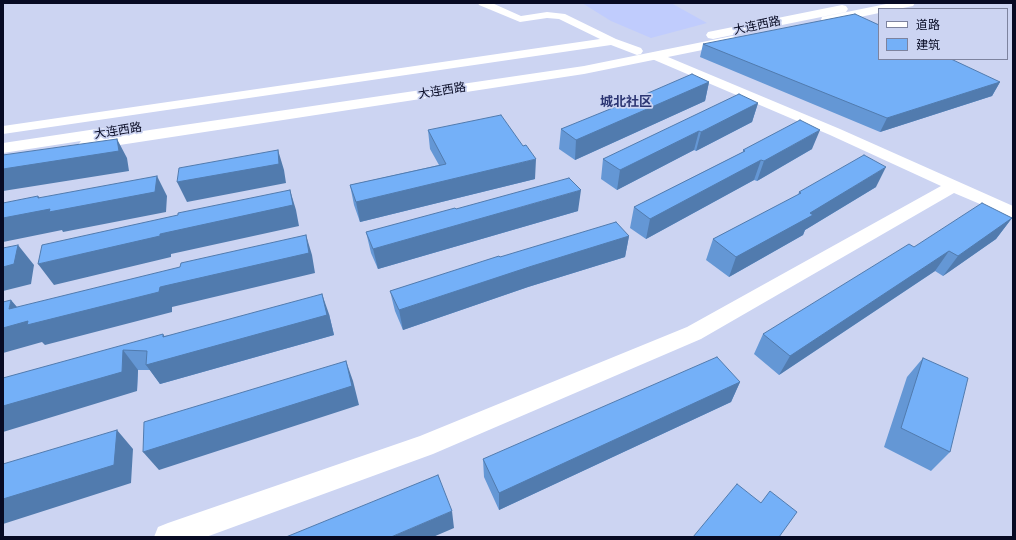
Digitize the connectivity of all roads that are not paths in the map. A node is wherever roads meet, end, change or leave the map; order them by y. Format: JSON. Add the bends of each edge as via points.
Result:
{"nodes":[{"id":1,"x":483,"y":3,"type":"edge"},
{"id":2,"x":871,"y":3,"type":"edge"},
{"id":3,"x":908,"y":3,"type":"edge"},
{"id":4,"x":885,"y":8,"type":"edge"},
{"id":5,"x":878,"y":9,"type":"edge"},
{"id":6,"x":612,"y":41,"type":"junction"},
{"id":7,"x":637,"y":51,"type":"junction"},
{"id":8,"x":656,"y":56,"type":"junction"},
{"id":9,"x":3,"y":130,"type":"edge"},
{"id":10,"x":3,"y":148,"type":"edge"},
{"id":11,"x":3,"y":157,"type":"edge"},
{"id":12,"x":954,"y":186,"type":"junction"},
{"id":13,"x":1013,"y":213,"type":"edge"},
{"id":14,"x":168,"y":537,"type":"edge"}],
"edges":[{"from":1,"to":6,"type":"street","via":[[520,19],[547,15],[561,16]]},
{"from":2,"to":7,"type":"main road","name":"大连西路"},
{"from":3,"to":4,"type":"main road","name":"大连西路"},
{"from":5,"to":8,"type":"main road","name":"大连西路"},
{"from":6,"to":7,"type":"street"},
{"from":6,"to":9,"type":"street"},
{"from":7,"to":10,"type":"main road","name":"大连西路","via":[[561,65]]},
{"from":8,"to":11,"type":"main road","name":"大连西路","via":[[584,70]]},
{"from":8,"to":12,"type":"street"},
{"from":12,"to":13,"type":"street"},
{"from":12,"to":14,"type":"street","via":[[694,333],[424,446]]}]}
